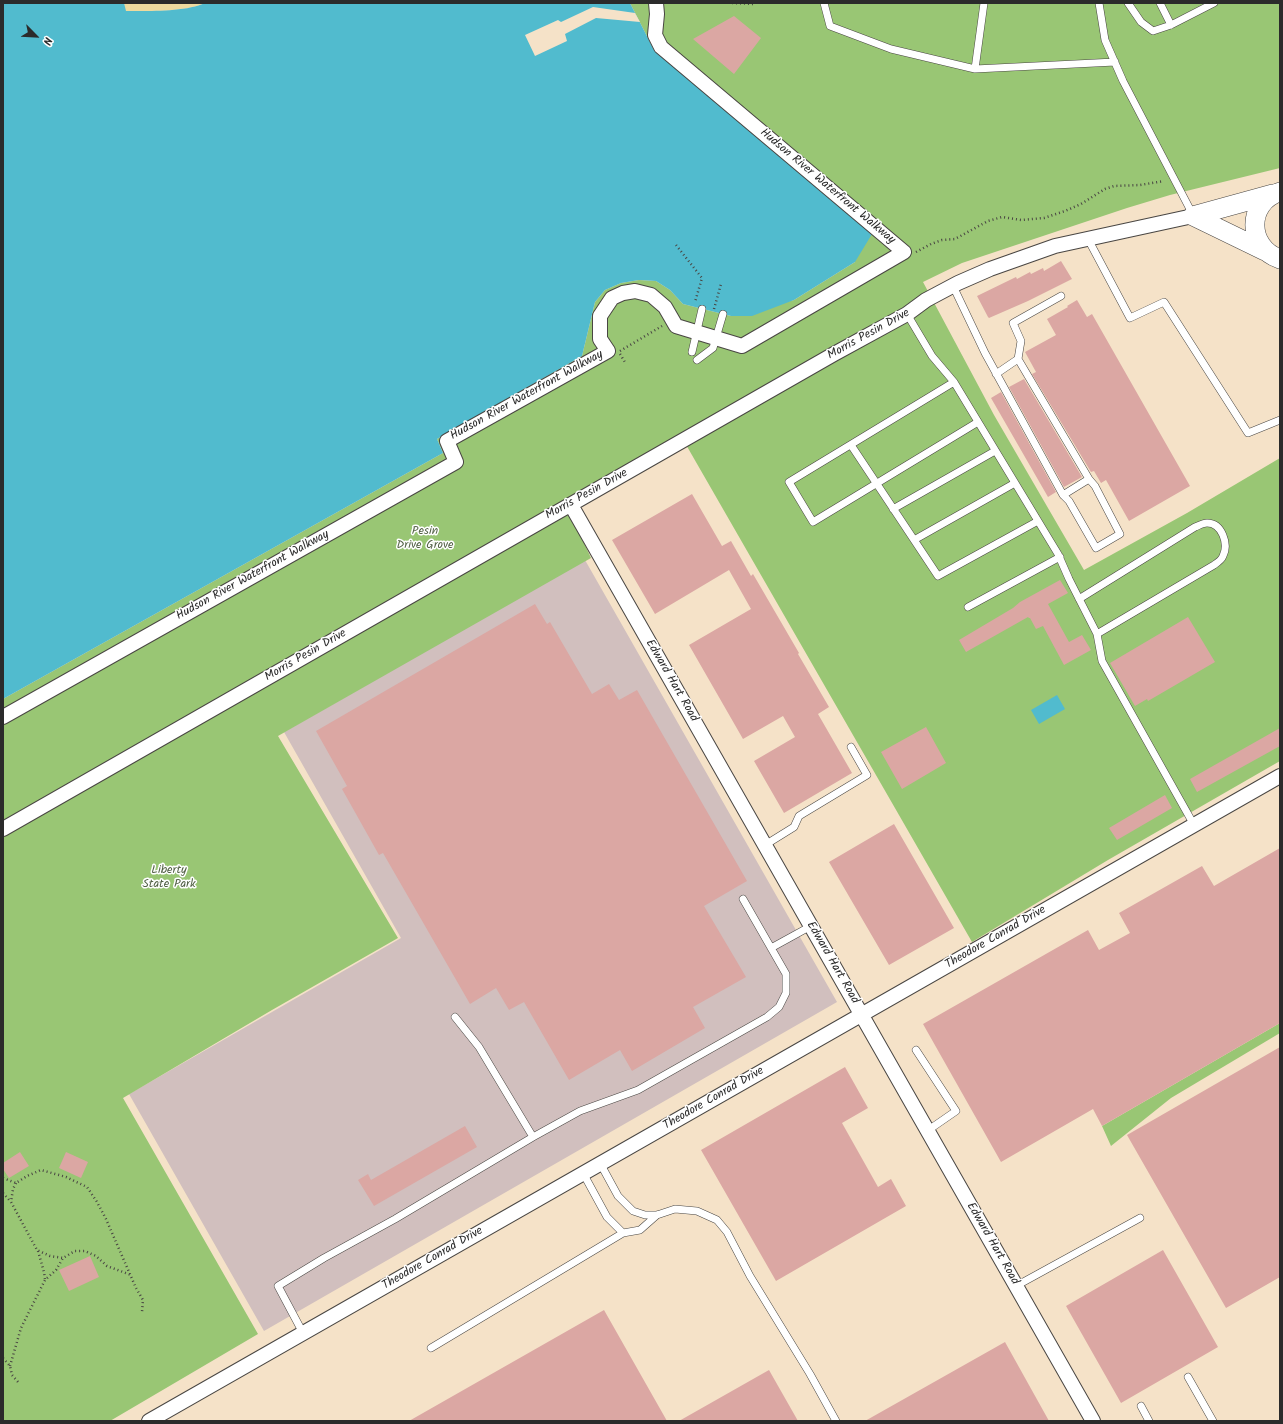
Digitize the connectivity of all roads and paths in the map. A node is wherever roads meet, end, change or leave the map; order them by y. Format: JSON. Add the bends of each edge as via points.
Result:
{"nodes":[{"id":1,"x":656,"y":3,"type":"edge"},
{"id":2,"x":732,"y":3,"type":"edge"},
{"id":3,"x":824,"y":3,"type":"edge"},
{"id":4,"x":984,"y":3,"type":"edge"},
{"id":5,"x":1099,"y":3,"type":"edge"},
{"id":6,"x":1128,"y":3,"type":"edge"},
{"id":7,"x":1160,"y":3,"type":"edge"},
{"id":8,"x":1214,"y":3,"type":"edge"},
{"id":9,"x":754,"y":4,"type":"edge"},
{"id":10,"x":1170,"y":25,"type":"junction"},
{"id":11,"x":1115,"y":62,"type":"junction"},
{"id":12,"x":975,"y":69,"type":"junction"},
{"id":13,"x":1165,"y":181,"type":"dead end"},
{"id":14,"x":1280,"y":192,"type":"edge"},
{"id":15,"x":1193,"y":216,"type":"junction"},
{"id":16,"x":1088,"y":238,"type":"junction"},
{"id":17,"x":676,"y":245,"type":"dead end"},
{"id":18,"x":904,"y":252,"type":"junction"},
{"id":19,"x":1274,"y":258,"type":"edge"},
{"id":20,"x":953,"y":286,"type":"junction"},
{"id":21,"x":1061,"y":296,"type":"dead end"},
{"id":22,"x":702,"y":309,"type":"dead end"},
{"id":23,"x":723,"y":314,"type":"dead end"},
{"id":24,"x":907,"y":314,"type":"junction"},
{"id":25,"x":673,"y":320,"type":"junction"},
{"id":26,"x":692,"y":331,"type":"junction"},
{"id":27,"x":716,"y":338,"type":"junction"},
{"id":28,"x":692,"y":352,"type":"dead end"},
{"id":29,"x":1018,"y":359,"type":"junction"},
{"id":30,"x":697,"y":360,"type":"dead end"},
{"id":31,"x":626,"y":364,"type":"dead end"},
{"id":32,"x":996,"y":374,"type":"junction"},
{"id":33,"x":954,"y":382,"type":"junction"},
{"id":34,"x":1280,"y":420,"type":"edge"},
{"id":35,"x":978,"y":422,"type":"junction"},
{"id":36,"x":851,"y":445,"type":"junction"},
{"id":37,"x":995,"y":451,"type":"junction"},
{"id":38,"x":1088,"y":479,"type":"junction"},
{"id":39,"x":1015,"y":483,"type":"junction"},
{"id":40,"x":876,"y":484,"type":"junction"},
{"id":41,"x":1063,"y":495,"type":"junction"},
{"id":42,"x":571,"y":505,"type":"junction"},
{"id":43,"x":893,"y":509,"type":"junction"},
{"id":44,"x":1038,"y":521,"type":"junction"},
{"id":45,"x":914,"y":540,"type":"junction"},
{"id":46,"x":1060,"y":557,"type":"junction"},
{"id":47,"x":1080,"y":599,"type":"junction"},
{"id":48,"x":968,"y":607,"type":"dead end"},
{"id":49,"x":1097,"y":634,"type":"junction"},
{"id":50,"x":3,"y":717,"type":"edge"},
{"id":51,"x":851,"y":747,"type":"dead end"},
{"id":52,"x":1280,"y":776,"type":"edge"},
{"id":53,"x":1194,"y":825,"type":"junction"},
{"id":54,"x":3,"y":828,"type":"edge"},
{"id":55,"x":764,"y":845,"type":"junction"},
{"id":56,"x":743,"y":899,"type":"dead end"},
{"id":57,"x":811,"y":926,"type":"junction"},
{"id":58,"x":771,"y":948,"type":"junction"},
{"id":59,"x":861,"y":1015,"type":"junction"},
{"id":60,"x":455,"y":1017,"type":"dead end"},
{"id":61,"x":916,"y":1050,"type":"dead end"},
{"id":62,"x":927,"y":1130,"type":"junction"},
{"id":63,"x":533,"y":1137,"type":"junction"},
{"id":64,"x":600,"y":1163,"type":"junction"},
{"id":65,"x":583,"y":1173,"type":"junction"},
{"id":66,"x":3,"y":1178,"type":"edge"},
{"id":67,"x":16,"y":1183,"type":"junction"},
{"id":68,"x":3,"y":1193,"type":"edge"},
{"id":69,"x":11,"y":1202,"type":"junction"},
{"id":70,"x":657,"y":1216,"type":"junction"},
{"id":71,"x":1140,"y":1218,"type":"dead end"},
{"id":72,"x":623,"y":1233,"type":"junction"},
{"id":73,"x":37,"y":1250,"type":"junction"},
{"id":74,"x":63,"y":1258,"type":"junction"},
{"id":75,"x":131,"y":1276,"type":"junction"},
{"id":76,"x":44,"y":1280,"type":"junction"},
{"id":77,"x":1016,"y":1286,"type":"junction"},
{"id":78,"x":142,"y":1312,"type":"dead end"},
{"id":79,"x":303,"y":1333,"type":"junction"},
{"id":80,"x":431,"y":1348,"type":"dead end"},
{"id":81,"x":3,"y":1358,"type":"edge"},
{"id":82,"x":10,"y":1366,"type":"junction"},
{"id":83,"x":1188,"y":1378,"type":"dead end"},
{"id":84,"x":18,"y":1382,"type":"dead end"},
{"id":85,"x":1141,"y":1406,"type":"dead end"},
{"id":86,"x":149,"y":1421,"type":"edge"},
{"id":87,"x":836,"y":1421,"type":"edge"},
{"id":88,"x":1093,"y":1421,"type":"edge"},
{"id":89,"x":1149,"y":1421,"type":"edge"},
{"id":90,"x":1214,"y":1421,"type":"edge"}],
"edges":[{"from":1,"to":18,"type":"street","name":"Hudson River Waterfront Walkway","via":[[655,35],[661,47]]},
{"from":2,"to":9,"type":"path"},
{"from":3,"to":12,"type":"lane","via":[[830,26],[891,49]]},
{"from":4,"to":12,"type":"lane"},
{"from":5,"to":11,"type":"lane","via":[[1105,40]]},
{"from":6,"to":10,"type":"lane","via":[[1141,22],[1153,31]]},
{"from":7,"to":10,"type":"lane"},
{"from":8,"to":10,"type":"lane"},
{"from":11,"to":12,"type":"lane"},
{"from":11,"to":15,"type":"lane"},
{"from":13,"to":18,"type":"path","via":[[1114,186],[1081,204],[1044,218],[1021,220],[1002,217],[988,221],[955,239],[942,240],[918,252]]},
{"from":14,"to":15,"type":"street","name":"Morris Pesin Drive"},
{"from":14,"to":19,"type":"street","via":[[1262,204],[1255,221],[1257,239]]},
{"from":15,"to":16,"type":"street","name":"Morris Pesin Drive"},
{"from":15,"to":19,"type":"street"},
{"from":16,"to":20,"type":"street","name":"Morris Pesin Drive","via":[[1022,257]]},
{"from":16,"to":34,"type":"lane","via":[[1130,318],[1164,302],[1248,433]]},
{"from":17,"to":26,"type":"path","via":[[702,278]]},
{"from":18,"to":27,"type":"street","name":"Hudson River Waterfront Walkway","via":[[742,346]]},
{"from":20,"to":24,"type":"street","name":"Morris Pesin Drive","via":[[926,300]]},
{"from":20,"to":32,"type":"lane"},
{"from":21,"to":29,"type":"lane","via":[[1013,323],[1021,341]]},
{"from":22,"to":26,"type":"lane"},
{"from":23,"to":27,"type":"lane"},
{"from":24,"to":33,"type":"lane","via":[[932,356]]},
{"from":24,"to":42,"type":"street","name":"Morris Pesin Drive"},
{"from":25,"to":26,"type":"street","name":"Hudson River Waterfront Walkway","via":[[676,326]]},
{"from":25,"to":31,"type":"path","via":[[618,352]]},
{"from":25,"to":50,"type":"street","name":"Hudson River Waterfront Walkway","via":[[665,306],[651,295],[635,291],[612,298],[600,316],[600,339],[608,351],[446,441],[456,462]]},
{"from":26,"to":27,"type":"street","name":"Hudson River Waterfront Walkway"},
{"from":26,"to":28,"type":"lane"},
{"from":27,"to":30,"type":"lane","via":[[713,348]]},
{"from":29,"to":32,"type":"lane"},
{"from":29,"to":38,"type":"lane"},
{"from":32,"to":41,"type":"lane"},
{"from":33,"to":35,"type":"lane"},
{"from":33,"to":36,"type":"lane"},
{"from":35,"to":37,"type":"lane"},
{"from":35,"to":40,"type":"lane"},
{"from":36,"to":40,"type":"lane"},
{"from":36,"to":40,"type":"lane","via":[[789,482],[813,522]]},
{"from":37,"to":39,"type":"lane"},
{"from":37,"to":43,"type":"lane"},
{"from":38,"to":41,"type":"lane"},
{"from":38,"to":41,"type":"lane","via":[[1095,486],[1120,534],[1096,548]]},
{"from":39,"to":44,"type":"lane"},
{"from":39,"to":45,"type":"lane"},
{"from":40,"to":43,"type":"lane"},
{"from":42,"to":54,"type":"street","name":"Morris Pesin Drive"},
{"from":42,"to":55,"type":"street","name":"Edward Hart Road"},
{"from":43,"to":45,"type":"lane"},
{"from":44,"to":45,"type":"lane","via":[[938,576]]},
{"from":44,"to":46,"type":"lane"},
{"from":46,"to":47,"type":"lane"},
{"from":46,"to":48,"type":"lane"},
{"from":47,"to":49,"type":"lane"},
{"from":47,"to":49,"type":"lane","via":[[1195,527],[1207,523],[1216,526],[1222,533],[1225,544],[1223,556],[1214,565]]},
{"from":49,"to":53,"type":"lane","via":[[1102,661]]},
{"from":51,"to":55,"type":"lane","via":[[867,775],[799,816],[794,827]]},
{"from":52,"to":53,"type":"street","name":"Theodore Conrad Drive"},
{"from":53,"to":59,"type":"street","name":"Theodore Conrad Drive"},
{"from":55,"to":57,"type":"street","name":"Edward Hart Road"},
{"from":56,"to":58,"type":"lane"},
{"from":57,"to":58,"type":"lane"},
{"from":57,"to":59,"type":"street","name":"Edward Hart Road"},
{"from":58,"to":63,"type":"lane","via":[[786,974],[786,993],[779,1007],[767,1017],[638,1090],[580,1111]]},
{"from":59,"to":62,"type":"street","name":"Edward Hart Road"},
{"from":59,"to":64,"type":"street","name":"Theodore Conrad Drive"},
{"from":60,"to":63,"type":"lane","via":[[479,1047]]},
{"from":61,"to":62,"type":"lane","via":[[956,1111]]},
{"from":62,"to":77,"type":"street","name":"Edward Hart Road"},
{"from":63,"to":79,"type":"lane","via":[[395,1220],[278,1286]]},
{"from":64,"to":65,"type":"street","name":"Theodore Conrad Drive"},
{"from":64,"to":70,"type":"lane","via":[[618,1196],[633,1211]]},
{"from":65,"to":72,"type":"lane","via":[[607,1217]]},
{"from":65,"to":79,"type":"street","name":"Theodore Conrad Drive"},
{"from":66,"to":67,"type":"path"},
{"from":67,"to":69,"type":"path"},
{"from":67,"to":75,"type":"path","via":[[41,1170],[66,1177],[87,1187],[106,1219]]},
{"from":68,"to":69,"type":"path"},
{"from":69,"to":73,"type":"path"},
{"from":70,"to":72,"type":"lane","via":[[640,1230]]},
{"from":70,"to":87,"type":"lane","via":[[675,1209],[697,1211],[717,1220],[727,1232],[750,1276]]},
{"from":71,"to":77,"type":"lane"},
{"from":72,"to":80,"type":"lane"},
{"from":73,"to":74,"type":"path"},
{"from":73,"to":76,"type":"path"},
{"from":74,"to":75,"type":"path","via":[[75,1251],[85,1251],[96,1256],[107,1266]]},
{"from":74,"to":76,"type":"path","via":[[56,1270]]},
{"from":75,"to":78,"type":"path","via":[[143,1300]]},
{"from":76,"to":82,"type":"path","via":[[21,1328]]},
{"from":77,"to":88,"type":"street","name":"Edward Hart Road"},
{"from":79,"to":86,"type":"street","name":"Theodore Conrad Drive"},
{"from":81,"to":82,"type":"path"},
{"from":82,"to":84,"type":"path","via":[[12,1375]]},
{"from":83,"to":90,"type":"lane"},
{"from":85,"to":89,"type":"lane"}]}
